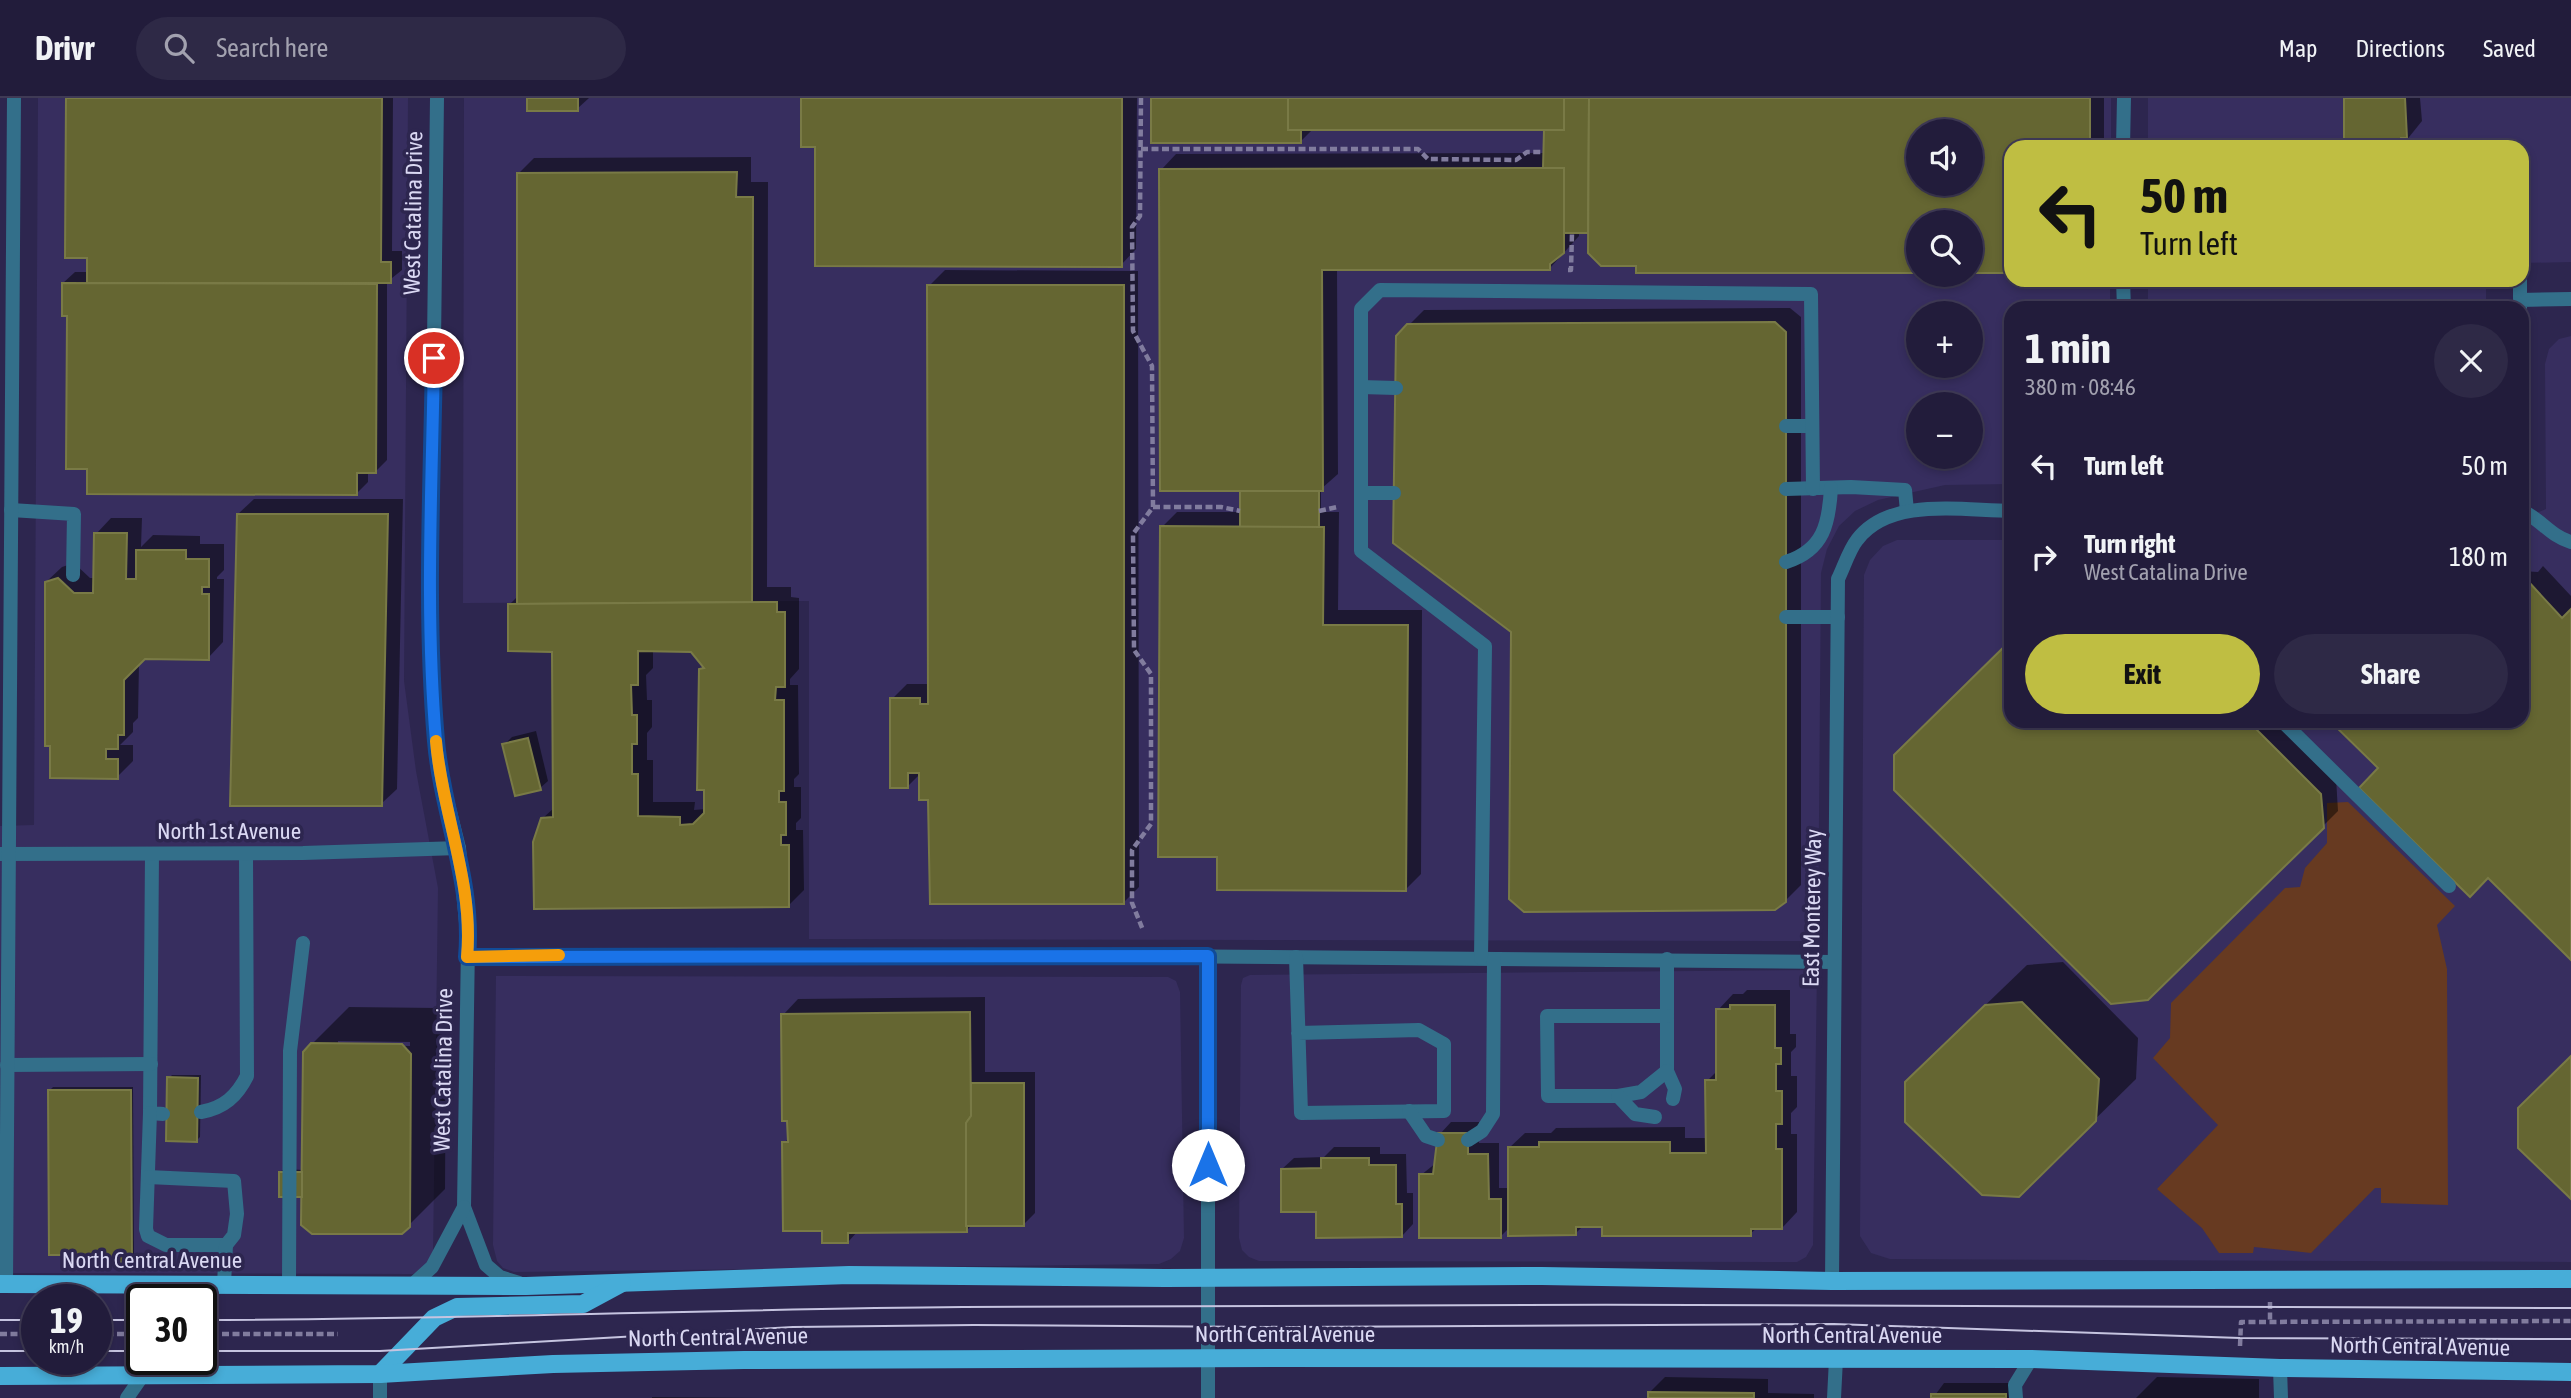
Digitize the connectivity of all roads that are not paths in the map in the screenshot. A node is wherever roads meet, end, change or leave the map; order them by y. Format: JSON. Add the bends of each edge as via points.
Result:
{"nodes":[{"id":1,"x":14,"y":98,"type":"edge"},
{"id":2,"x":438,"y":98,"type":"edge"},
{"id":3,"x":2124,"y":98,"type":"edge"},
{"id":4,"x":2123,"y":140,"type":"edge"},
{"id":5,"x":2571,"y":299,"type":"edge"},
{"id":6,"x":2529,"y":303,"type":"edge"},
{"id":7,"x":1361,"y":387,"type":"junction"},
{"id":8,"x":1395,"y":388,"type":"dead end"},
{"id":9,"x":1786,"y":426,"type":"dead end"},
{"id":10,"x":1812,"y":426,"type":"junction"},
{"id":11,"x":1831,"y":488,"type":"junction"},
{"id":12,"x":1786,"y":489,"type":"dead end"},
{"id":13,"x":1812,"y":489,"type":"junction"},
{"id":14,"x":1361,"y":493,"type":"junction"},
{"id":15,"x":1394,"y":493,"type":"dead end"},
{"id":16,"x":11,"y":510,"type":"junction"},
{"id":17,"x":1906,"y":511,"type":"junction"},
{"id":18,"x":2004,"y":511,"type":"edge"},
{"id":19,"x":2529,"y":515,"type":"edge"},
{"id":20,"x":2571,"y":542,"type":"edge"},
{"id":21,"x":1786,"y":562,"type":"dead end"},
{"id":22,"x":73,"y":575,"type":"dead end"},
{"id":23,"x":1786,"y":617,"type":"dead end"},
{"id":24,"x":1838,"y":617,"type":"junction"},
{"id":25,"x":2289,"y":728,"type":"edge"},
{"id":26,"x":459,"y":848,"type":"junction"},
{"id":27,"x":246,"y":853,"type":"junction"},
{"id":28,"x":4,"y":854,"type":"edge"},
{"id":29,"x":152,"y":854,"type":"junction"},
{"id":30,"x":2449,"y":886,"type":"dead end"},
{"id":31,"x":303,"y":943,"type":"dead end"},
{"id":32,"x":1208,"y":956,"type":"junction"},
{"id":33,"x":467,"y":957,"type":"junction"},
{"id":34,"x":1296,"y":957,"type":"junction"},
{"id":35,"x":1487,"y":959,"type":"junction"},
{"id":36,"x":1667,"y":959,"type":"junction"},
{"id":37,"x":1834,"y":962,"type":"junction"},
{"id":38,"x":1667,"y":1016,"type":"junction"},
{"id":39,"x":1298,"y":1032,"type":"junction"},
{"id":40,"x":151,"y":1064,"type":"junction"},
{"id":41,"x":7,"y":1065,"type":"junction"},
{"id":42,"x":1667,"y":1071,"type":"junction"},
{"id":43,"x":1618,"y":1096,"type":"junction"},
{"id":44,"x":1673,"y":1099,"type":"dead end"},
{"id":45,"x":1409,"y":1111,"type":"junction"},
{"id":46,"x":201,"y":1112,"type":"dead end"},
{"id":47,"x":1655,"y":1117,"type":"dead end"},
{"id":48,"x":1438,"y":1140,"type":"dead end"},
{"id":49,"x":1468,"y":1140,"type":"dead end"},
{"id":50,"x":148,"y":1177,"type":"junction"},
{"id":51,"x":464,"y":1207,"type":"junction"},
{"id":52,"x":226,"y":1245,"type":"junction"},
{"id":53,"x":1208,"y":1277,"type":"junction"},
{"id":54,"x":2571,"y":1279,"type":"edge"},
{"id":55,"x":1832,"y":1281,"type":"junction"},
{"id":56,"x":625,"y":1282,"type":"junction"},
{"id":57,"x":3,"y":1284,"type":"edge"},
{"id":58,"x":224,"y":1284,"type":"junction"},
{"id":59,"x":289,"y":1285,"type":"junction"},
{"id":60,"x":411,"y":1286,"type":"junction"},
{"id":61,"x":526,"y":1286,"type":"junction"},
{"id":62,"x":1208,"y":1359,"type":"junction"},
{"id":63,"x":1836,"y":1359,"type":"junction"},
{"id":64,"x":2031,"y":1359,"type":"junction"},
{"id":65,"x":2280,"y":1368,"type":"junction"},
{"id":66,"x":2571,"y":1372,"type":"edge"},
{"id":67,"x":380,"y":1374,"type":"junction"},
{"id":68,"x":143,"y":1375,"type":"joint"},
{"id":69,"x":217,"y":1375,"type":"edge"},
{"id":70,"x":0,"y":1376,"type":"edge"},
{"id":71,"x":127,"y":1398,"type":"edge"},
{"id":72,"x":380,"y":1398,"type":"edge"},
{"id":73,"x":1208,"y":1398,"type":"edge"},
{"id":74,"x":1834,"y":1398,"type":"edge"},
{"id":75,"x":2016,"y":1398,"type":"edge"},
{"id":76,"x":2281,"y":1398,"type":"edge"}],
"edges":[{"from":1,"to":16,"type":"street"},
{"from":2,"to":26,"type":"street","name":"West Catalina Drive","via":[[429,669],[438,764]]},
{"from":3,"to":4,"type":"street"},
{"from":5,"to":6,"type":"street"},
{"from":7,"to":8,"type":"street"},
{"from":7,"to":10,"type":"street","via":[[1361,309],[1380,290],[1811,294]]},
{"from":7,"to":14,"type":"street"},
{"from":9,"to":10,"type":"street"},
{"from":10,"to":13,"type":"street"},
{"from":11,"to":13,"type":"street"},
{"from":11,"to":17,"type":"street","via":[[1905,490]]},
{"from":11,"to":21,"type":"street","via":[[1824,535],[1813,549]]},
{"from":12,"to":13,"type":"street"},
{"from":14,"to":15,"type":"street"},
{"from":14,"to":35,"type":"street","via":[[1361,551],[1485,646]]},
{"from":16,"to":22,"type":"street","via":[[74,513]]},
{"from":16,"to":28,"type":"street"},
{"from":17,"to":18,"type":"street"},
{"from":17,"to":24,"type":"street","name":"East Monterey Way","via":[[1883,519],[1857,539],[1838,579]]},
{"from":19,"to":20,"type":"street","via":[[2549,533]]},
{"from":23,"to":24,"type":"street"},
{"from":24,"to":37,"type":"street","name":"East Monterey Way"},
{"from":25,"to":30,"type":"street"},
{"from":26,"to":27,"type":"street","name":"North 1st Avenue"},
{"from":26,"to":33,"type":"street","name":"West Catalina Drive"},
{"from":27,"to":29,"type":"street","name":"North 1st Avenue"},
{"from":27,"to":46,"type":"street","via":[[247,1076],[227,1103]]},
{"from":28,"to":29,"type":"street","name":"North 1st Avenue"},
{"from":28,"to":41,"type":"street"},
{"from":29,"to":40,"type":"street"},
{"from":31,"to":59,"type":"street","via":[[290,1051]]},
{"from":32,"to":33,"type":"street"},
{"from":32,"to":34,"type":"street"},
{"from":32,"to":53,"type":"street"},
{"from":33,"to":51,"type":"street","name":"West Catalina Drive"},
{"from":34,"to":35,"type":"street"},
{"from":34,"to":39,"type":"street"},
{"from":35,"to":36,"type":"street"},
{"from":35,"to":49,"type":"street","via":[[1493,1114],[1482,1131]]},
{"from":36,"to":37,"type":"street"},
{"from":36,"to":38,"type":"street"},
{"from":37,"to":55,"type":"street","name":"East Monterey Way"},
{"from":38,"to":42,"type":"street"},
{"from":38,"to":43,"type":"street","via":[[1547,1016],[1548,1096]]},
{"from":39,"to":45,"type":"street","via":[[1301,1113]]},
{"from":39,"to":45,"type":"street","via":[[1419,1030],[1444,1044],[1444,1111]]},
{"from":40,"to":41,"type":"street"},
{"from":40,"to":50,"type":"street","via":[[156,1113]]},
{"from":41,"to":57,"type":"street"},
{"from":42,"to":43,"type":"street","via":[[1641,1092]]},
{"from":42,"to":44,"type":"street","via":[[1675,1089]]},
{"from":43,"to":47,"type":"street","via":[[1634,1114]]},
{"from":45,"to":48,"type":"street","via":[[1426,1136]]},
{"from":50,"to":52,"type":"street","via":[[149,1236],[166,1245]]},
{"from":50,"to":52,"type":"street","via":[[234,1181],[234,1235]]},
{"from":51,"to":60,"type":"street","name":"West Catalina Drive","via":[[432,1267]]},
{"from":51,"to":61,"type":"street","name":"West Catalina Drive","via":[[486,1265],[500,1277]]},
{"from":52,"to":58,"type":"street"},
{"from":53,"to":55,"type":"main road","name":"North Central Avenue"},
{"from":53,"to":56,"type":"main road","name":"North Central Avenue","via":[[849,1275]]},
{"from":53,"to":62,"type":"street"},
{"from":54,"to":55,"type":"main road","name":"North Central Avenue"},
{"from":56,"to":61,"type":"main road","name":"North Central Avenue"},
{"from":56,"to":67,"type":"main road","via":[[583,1304],[457,1307],[434,1318]]},
{"from":57,"to":58,"type":"main road","name":"North Central Avenue"},
{"from":58,"to":59,"type":"main road","name":"North Central Avenue"},
{"from":59,"to":60,"type":"main road","name":"North Central Avenue"},
{"from":60,"to":61,"type":"main road","name":"North Central Avenue"},
{"from":62,"to":63,"type":"main road","name":"North Central Avenue"},
{"from":62,"to":67,"type":"main road","name":"North Central Avenue","via":[[744,1360]]},
{"from":62,"to":73,"type":"street"},
{"from":63,"to":64,"type":"main road","name":"North Central Avenue"},
{"from":63,"to":74,"type":"street"},
{"from":64,"to":65,"type":"main road","name":"North Central Avenue"},
{"from":64,"to":75,"type":"street","via":[[2015,1385]]},
{"from":65,"to":66,"type":"main road","name":"North Central Avenue"},
{"from":65,"to":76,"type":"street"},
{"from":67,"to":69,"type":"main road","name":"North Central Avenue"},
{"from":67,"to":72,"type":"street"},
{"from":68,"to":70,"type":"main road","name":"North Central Avenue"},
{"from":68,"to":71,"type":"street"}]}
